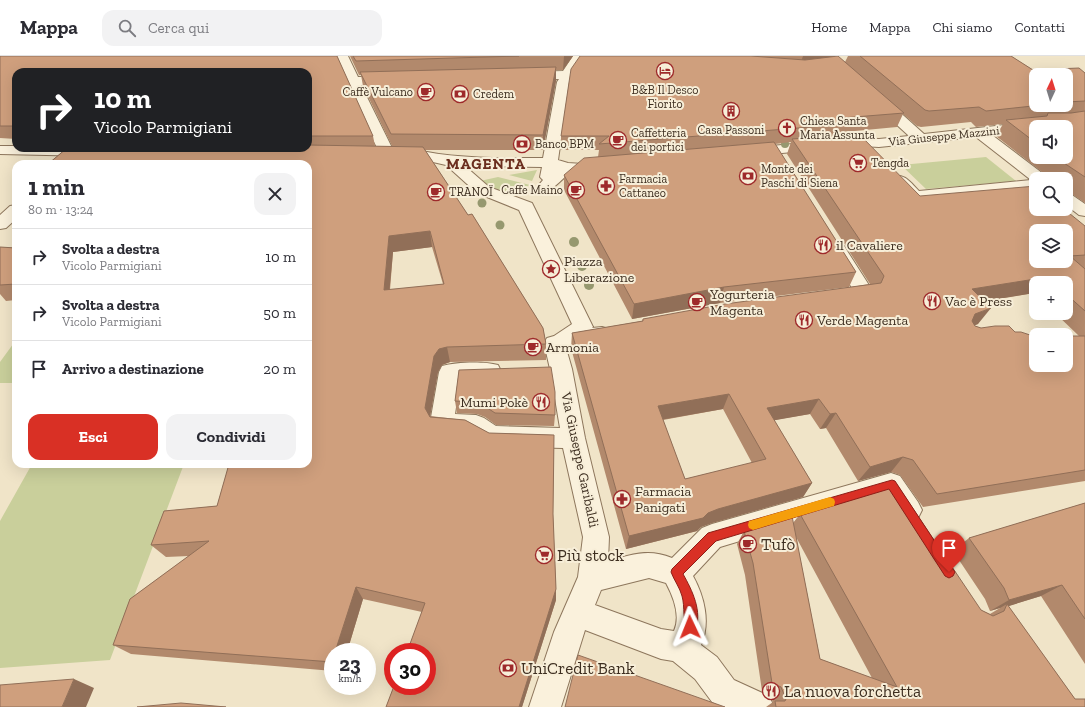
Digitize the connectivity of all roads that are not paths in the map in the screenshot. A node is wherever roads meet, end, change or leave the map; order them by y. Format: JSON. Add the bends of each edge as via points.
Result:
{"nodes":[{"id":1,"x":342,"y":56,"type":"edge"},
{"id":2,"x":591,"y":62,"type":"edge"},
{"id":3,"x":574,"y":64,"type":"edge"},
{"id":4,"x":512,"y":76,"type":"edge"},
{"id":5,"x":402,"y":79,"type":"edge"},
{"id":6,"x":354,"y":81,"type":"junction"},
{"id":7,"x":867,"y":91,"type":"edge"},
{"id":8,"x":1085,"y":120,"type":"edge"},
{"id":9,"x":980,"y":133,"type":"junction"},
{"id":10,"x":921,"y":139,"type":"junction"},
{"id":11,"x":862,"y":142,"type":"junction"},
{"id":12,"x":0,"y":150,"type":"edge"},
{"id":13,"x":12,"y":150,"type":"edge"},
{"id":14,"x":79,"y":152,"type":"edge"},
{"id":15,"x":734,"y":153,"type":"edge"},
{"id":16,"x":373,"y":156,"type":"edge"},
{"id":17,"x":388,"y":156,"type":"junction"},
{"id":18,"x":451,"y":157,"type":"junction"},
{"id":19,"x":552,"y":159,"type":"junction"},
{"id":20,"x":70,"y":160,"type":"edge"},
{"id":21,"x":590,"y":166,"type":"edge"},
{"id":22,"x":567,"y":168,"type":"junction"},
{"id":23,"x":1031,"y":172,"type":"edge"},
{"id":24,"x":1029,"y":185,"type":"edge"},
{"id":25,"x":546,"y":186,"type":"junction"},
{"id":26,"x":1073,"y":203,"type":"edge"},
{"id":27,"x":526,"y":207,"type":"junction"},
{"id":28,"x":1085,"y":211,"type":"edge"},
{"id":29,"x":12,"y":214,"type":"edge"},
{"id":30,"x":0,"y":224,"type":"edge"},
{"id":31,"x":829,"y":237,"type":"edge"},
{"id":32,"x":826,"y":298,"type":"edge"},
{"id":33,"x":616,"y":331,"type":"edge"},
{"id":34,"x":554,"y":343,"type":"junction"},
{"id":35,"x":561,"y":369,"type":"junction"},
{"id":36,"x":514,"y":370,"type":"edge"},
{"id":37,"x":537,"y":370,"type":"edge"},
{"id":38,"x":573,"y":438,"type":"junction"},
{"id":39,"x":922,"y":531,"type":"edge"},
{"id":40,"x":676,"y":572,"type":"junction"},
{"id":41,"x":592,"y":578,"type":"junction"},
{"id":42,"x":577,"y":613,"type":"junction"},
{"id":43,"x":680,"y":647,"type":"junction"},
{"id":44,"x":545,"y":707,"type":"edge"},
{"id":45,"x":758,"y":707,"type":"edge"}],
"edges":[{"from":1,"to":6,"type":"street"},
{"from":2,"to":3,"type":"street"},
{"from":3,"to":4,"type":"street"},
{"from":3,"to":19,"type":"street","via":[[563,82]]},
{"from":5,"to":6,"type":"street"},
{"from":6,"to":17,"type":"street"},
{"from":7,"to":10,"type":"street"},
{"from":8,"to":9,"type":"street","name":"Via Giuseppe Mazzini"},
{"from":9,"to":10,"type":"street","name":"Via Giuseppe Mazzini"},
{"from":9,"to":23,"type":"street"},
{"from":10,"to":11,"type":"street","name":"Via Giuseppe Mazzini"},
{"from":11,"to":15,"type":"street","name":"Via Giuseppe Mazzini","via":[[778,157]]},
{"from":11,"to":24,"type":"street","via":[[915,196]]},
{"from":12,"to":13,"type":"street"},
{"from":14,"to":20,"type":"street"},
{"from":16,"to":17,"type":"street"},
{"from":17,"to":18,"type":"street"},
{"from":18,"to":19,"type":"street"},
{"from":18,"to":27,"type":"street","via":[[483,190]]},
{"from":19,"to":22,"type":"street"},
{"from":19,"to":25,"type":"street"},
{"from":21,"to":22,"type":"street"},
{"from":22,"to":25,"type":"street"},
{"from":25,"to":27,"type":"street"},
{"from":26,"to":28,"type":"street"},
{"from":27,"to":34,"type":"street","via":[[583,328]]},
{"from":29,"to":30,"type":"street"},
{"from":31,"to":32,"type":"street","via":[[872,294]]},
{"from":33,"to":34,"type":"street"},
{"from":34,"to":35,"type":"street","name":"Via Giuseppe Garibaldi"},
{"from":35,"to":37,"type":"street"},
{"from":35,"to":38,"type":"street","name":"Via Giuseppe Garibaldi"},
{"from":36,"to":38,"type":"street","via":[[450,372],[442,423],[476,425],[491,436]]},
{"from":38,"to":41,"type":"street","name":"Via Giuseppe Garibaldi","via":[[596,537]]},
{"from":39,"to":40,"type":"street","via":[[892,484],[712,537]]},
{"from":40,"to":41,"type":"street","via":[[649,565]]},
{"from":40,"to":43,"type":"street","via":[[687,594],[691,617],[690,636]]},
{"from":41,"to":42,"type":"street","name":"Via Giuseppe Garibaldi"},
{"from":42,"to":43,"type":"street","via":[[661,644]]},
{"from":42,"to":44,"type":"street"},
{"from":43,"to":45,"type":"street","via":[[706,668],[723,691]]}]}
